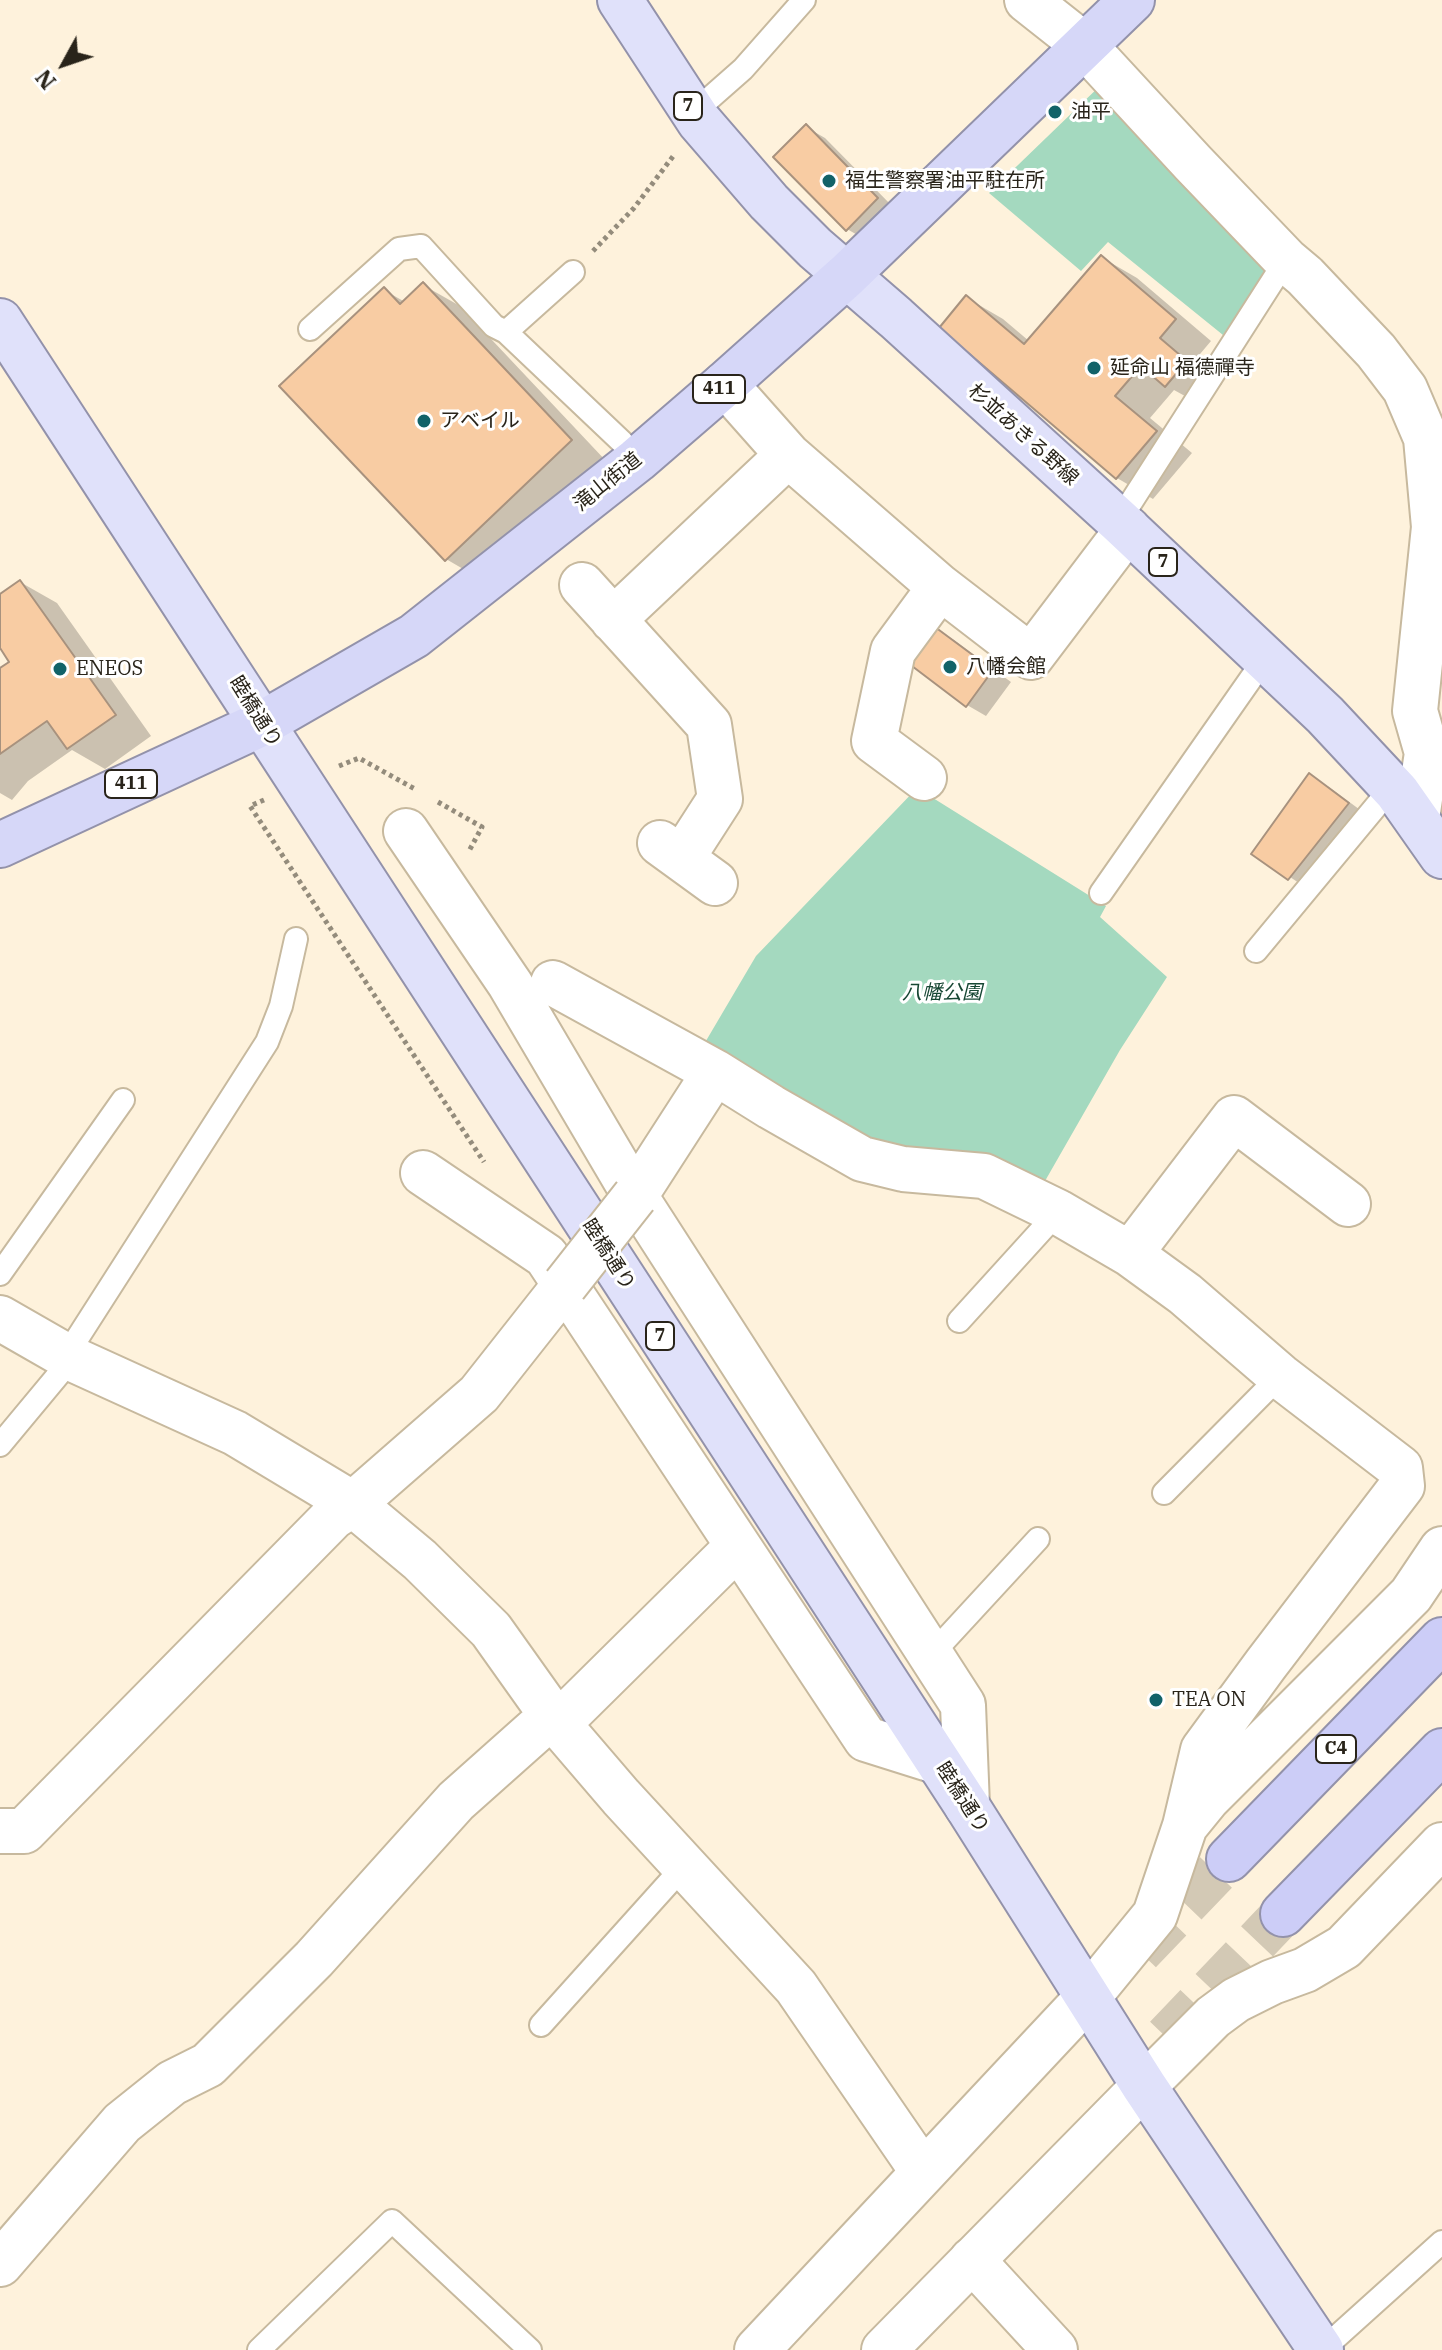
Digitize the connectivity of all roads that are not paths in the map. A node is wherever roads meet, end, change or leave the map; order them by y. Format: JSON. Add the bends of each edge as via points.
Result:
{"nodes":[{"id":1,"x":620,"y":0,"type":"edge"},
{"id":2,"x":804,"y":0,"type":"edge"},
{"id":3,"x":1027,"y":0,"type":"edge"},
{"id":4,"x":1132,"y":0,"type":"edge"},
{"id":5,"x":1084,"y":45,"type":"junction"},
{"id":6,"x":696,"y":117,"type":"junction"},
{"id":7,"x":1286,"y":260,"type":"junction"},
{"id":8,"x":573,"y":272,"type":"road end"},
{"id":9,"x":847,"y":275,"type":"junction"},
{"id":10,"x":0,"y":321,"type":"edge"},
{"id":11,"x":310,"y":329,"type":"dead end"},
{"id":12,"x":506,"y":332,"type":"junction"},
{"id":13,"x":725,"y":384,"type":"junction"},
{"id":14,"x":788,"y":455,"type":"junction"},
{"id":15,"x":637,"y":460,"type":"junction"},
{"id":16,"x":1123,"y":525,"type":"junction"},
{"id":17,"x":582,"y":585,"type":"dead end"},
{"id":18,"x":940,"y":587,"type":"junction"},
{"id":19,"x":613,"y":620,"type":"junction"},
{"id":20,"x":1266,"y":657,"type":"junction"},
{"id":21,"x":263,"y":723,"type":"junction"},
{"id":22,"x":1435,"y":745,"type":"edge"},
{"id":23,"x":924,"y":778,"type":"dead end"},
{"id":24,"x":1405,"y":802,"type":"junction"},
{"id":25,"x":406,"y":831,"type":"dead end"},
{"id":26,"x":0,"y":845,"type":"edge"},
{"id":27,"x":1442,"y":856,"type":"edge"},
{"id":28,"x":686,"y":861,"type":"dead end"},
{"id":29,"x":1101,"y":893,"type":"dead end"},
{"id":30,"x":296,"y":939,"type":"dead end"},
{"id":31,"x":1256,"y":951,"type":"dead end"},
{"id":32,"x":553,"y":983,"type":"dead end"},
{"id":33,"x":715,"y":1072,"type":"junction"},
{"id":34,"x":123,"y":1100,"type":"dead end"},
{"id":35,"x":423,"y":1173,"type":"dead end"},
{"id":36,"x":635,"y":1196,"type":"junction"},
{"id":37,"x":1348,"y":1204,"type":"dead end"},
{"id":38,"x":1058,"y":1212,"type":"junction"},
{"id":39,"x":1130,"y":1254,"type":"junction"},
{"id":40,"x":0,"y":1274,"type":"edge"},
{"id":41,"x":565,"y":1285,"type":"junction"},
{"id":42,"x":0,"y":1318,"type":"edge"},
{"id":43,"x":959,"y":1321,"type":"dead end"},
{"id":44,"x":68,"y":1357,"type":"junction"},
{"id":45,"x":1280,"y":1376,"type":"junction"},
{"id":46,"x":0,"y":1445,"type":"edge"},
{"id":47,"x":1164,"y":1493,"type":"dead end"},
{"id":48,"x":353,"y":1504,"type":"junction"},
{"id":49,"x":1038,"y":1539,"type":"dead end"},
{"id":50,"x":738,"y":1546,"type":"junction"},
{"id":51,"x":1442,"y":1549,"type":"edge"},
{"id":52,"x":1442,"y":1640,"type":"edge"},
{"id":53,"x":931,"y":1655,"type":"junction"},
{"id":54,"x":555,"y":1720,"type":"junction"},
{"id":55,"x":1442,"y":1751,"type":"edge"},
{"id":56,"x":939,"y":1762,"type":"junction"},
{"id":57,"x":967,"y":1806,"type":"junction"},
{"id":58,"x":1185,"y":1826,"type":"junction"},
{"id":59,"x":0,"y":1831,"type":"edge"},
{"id":60,"x":1442,"y":1845,"type":"edge"},
{"id":61,"x":1229,"y":1859,"type":"tunnel mouth"},
{"id":62,"x":684,"y":1866,"type":"junction"},
{"id":63,"x":1283,"y":1914,"type":"tunnel mouth"},
{"id":64,"x":1088,"y":1997,"type":"junction"},
{"id":65,"x":541,"y":2025,"type":"dead end"},
{"id":66,"x":1144,"y":2086,"type":"junction"},
{"id":67,"x":923,"y":2172,"type":"junction"},
{"id":68,"x":1442,"y":2242,"type":"edge"},
{"id":69,"x":972,"y":2260,"type":"junction"},
{"id":70,"x":0,"y":2264,"type":"edge"},
{"id":71,"x":259,"y":2350,"type":"edge"},
{"id":72,"x":530,"y":2350,"type":"edge"},
{"id":73,"x":757,"y":2350,"type":"edge"},
{"id":74,"x":884,"y":2350,"type":"edge"},
{"id":75,"x":1055,"y":2350,"type":"edge"},
{"id":76,"x":1322,"y":2350,"type":"edge"}],
"edges":[{"from":1,"to":6,"type":"main road","name":"杉並あきる野線","number":"7"},
{"from":2,"to":6,"type":"lane"},
{"from":3,"to":5,"type":"street"},
{"from":4,"to":5,"type":"highway","name":"滝山街道","number":"411"},
{"from":5,"to":7,"type":"street"},
{"from":5,"to":9,"type":"highway","name":"滝山街道","number":"411"},
{"from":6,"to":9,"type":"main road","name":"杉並あきる野線","number":"7","via":[[806,239]]},
{"from":7,"to":16,"type":"lane"},
{"from":7,"to":22,"type":"street","via":[[1376,351],[1405,389],[1426,438],[1434,527],[1415,711]]},
{"from":8,"to":12,"type":"lane"},
{"from":9,"to":13,"type":"highway","name":"滝山街道","number":"411"},
{"from":9,"to":16,"type":"main road","name":"杉並あきる野線","number":"7"},
{"from":10,"to":21,"type":"main road","name":"睦橋通り","number":"7"},
{"from":11,"to":12,"type":"lane","via":[[399,249],[421,246],[494,326]]},
{"from":12,"to":15,"type":"lane"},
{"from":13,"to":14,"type":"street"},
{"from":13,"to":15,"type":"highway","name":"滝山街道","number":"411"},
{"from":14,"to":18,"type":"street"},
{"from":14,"to":19,"type":"street"},
{"from":15,"to":21,"type":"highway","name":"滝山街道","number":"411","via":[[414,636]]},
{"from":16,"to":18,"type":"street","via":[[1031,657]]},
{"from":16,"to":20,"type":"main road","name":"杉並あきる野線","number":"7"},
{"from":17,"to":19,"type":"street"},
{"from":18,"to":23,"type":"street","via":[[893,651],[874,741]]},
{"from":19,"to":28,"type":"street","via":[[709,725],[720,799]]},
{"from":20,"to":24,"type":"main road","name":"杉並あきる野線","number":"7"},
{"from":20,"to":29,"type":"lane"},
{"from":21,"to":26,"type":"highway","name":"滝山街道","number":"411"},
{"from":21,"to":56,"type":"main road","name":"睦橋通り","number":"7"},
{"from":22,"to":24,"type":"street"},
{"from":24,"to":27,"type":"main road","name":"杉並あきる野線","number":"7"},
{"from":24,"to":31,"type":"lane"},
{"from":25,"to":36,"type":"street","via":[[510,984]]},
{"from":30,"to":44,"type":"lane","via":[[267,1042]]},
{"from":32,"to":33,"type":"street"},
{"from":33,"to":36,"type":"street"},
{"from":33,"to":38,"type":"street","via":[[862,1159],[903,1169],[984,1176]]},
{"from":34,"to":40,"type":"lane"},
{"from":35,"to":41,"type":"street","via":[[546,1256]]},
{"from":36,"to":41,"type":"street","bridge":true},
{"from":36,"to":53,"type":"street"},
{"from":37,"to":39,"type":"street","via":[[1234,1118]]},
{"from":38,"to":39,"type":"street"},
{"from":38,"to":43,"type":"lane"},
{"from":39,"to":45,"type":"street"},
{"from":41,"to":48,"type":"street","via":[[479,1394]]},
{"from":41,"to":50,"type":"street"},
{"from":42,"to":44,"type":"street"},
{"from":44,"to":46,"type":"lane"},
{"from":44,"to":48,"type":"street","via":[[235,1433]]},
{"from":45,"to":47,"type":"lane"},
{"from":45,"to":58,"type":"street","via":[[1400,1468],[1402,1486],[1203,1750]]},
{"from":48,"to":54,"type":"street","via":[[491,1630]]},
{"from":48,"to":59,"type":"street","via":[[323,1526],[24,1831]]},
{"from":49,"to":53,"type":"lane"},
{"from":50,"to":54,"type":"street","via":[[568,1714]]},
{"from":50,"to":56,"type":"street","via":[[866,1739]]},
{"from":51,"to":58,"type":"street","via":[[1411,1595]]},
{"from":52,"to":61,"type":"highway","number":"C4"},
{"from":53,"to":57,"type":"street","via":[[963,1705]]},
{"from":54,"to":62,"type":"street"},
{"from":54,"to":70,"type":"street","via":[[538,1728],[456,1801],[314,1959],[208,2065],[172,2083],[122,2123]]},
{"from":55,"to":63,"type":"highway"},
{"from":56,"to":57,"type":"main road","name":"睦橋通り","number":"7"},
{"from":57,"to":64,"type":"main road","name":"睦橋通り","number":"7"},
{"from":58,"to":64,"type":"street","via":[[1155,1915]]},
{"from":60,"to":66,"type":"street","via":[[1344,1947],[1236,2000]]},
{"from":62,"to":65,"type":"lane"},
{"from":62,"to":67,"type":"street","via":[[796,1987]]},
{"from":64,"to":66,"type":"main road","name":"睦橋通り","number":"7"},
{"from":64,"to":67,"type":"street"},
{"from":66,"to":69,"type":"street"},
{"from":66,"to":76,"type":"main road","name":"睦橋通り","number":"7"},
{"from":67,"to":73,"type":"street"},
{"from":68,"to":76,"type":"lane"},
{"from":69,"to":74,"type":"street"},
{"from":69,"to":75,"type":"street"},
{"from":71,"to":72,"type":"lane","via":[[392,2221]]}]}
